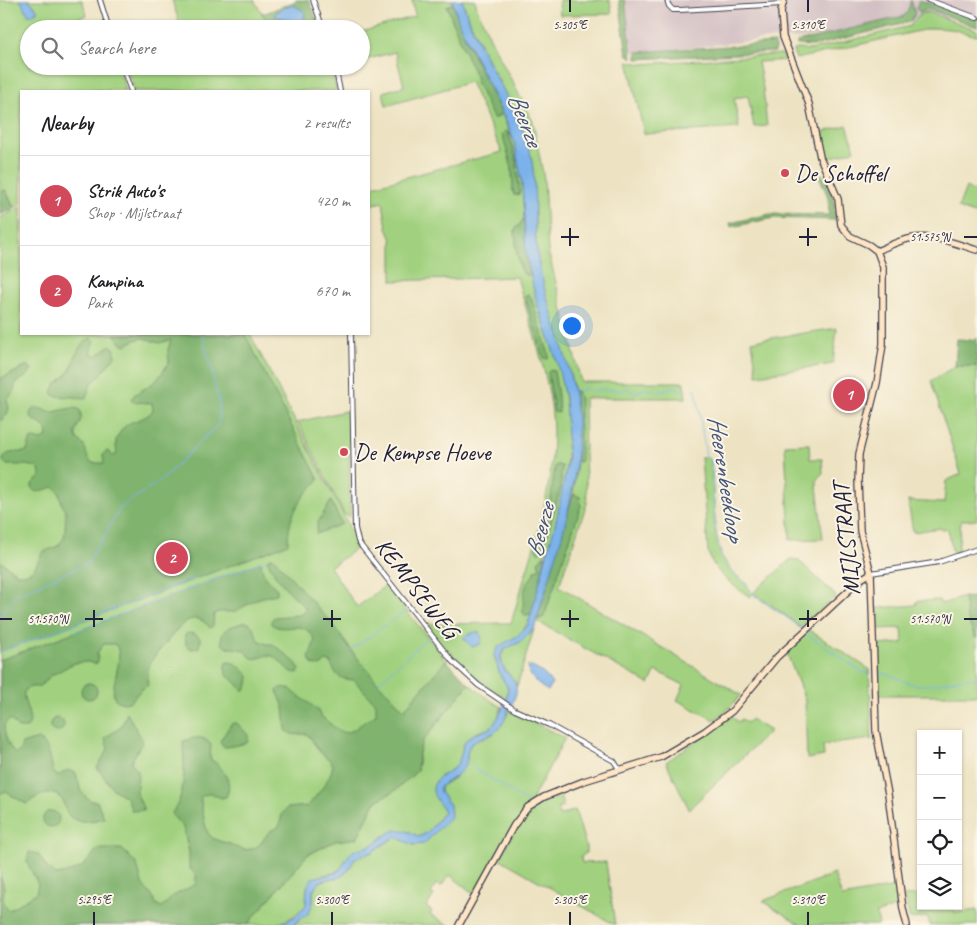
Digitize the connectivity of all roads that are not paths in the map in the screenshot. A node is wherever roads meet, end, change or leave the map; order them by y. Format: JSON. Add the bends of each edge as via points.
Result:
{"nodes":[{"id":1,"x":100,"y":0,"type":"edge"},
{"id":2,"x":314,"y":0,"type":"edge"},
{"id":3,"x":667,"y":0,"type":"edge"},
{"id":4,"x":928,"y":0,"type":"edge"},
{"id":5,"x":783,"y":2,"type":"edge"},
{"id":6,"x":977,"y":18,"type":"edge"},
{"id":7,"x":106,"y":20,"type":"edge"},
{"id":8,"x":320,"y":20,"type":"edge"},
{"id":9,"x":125,"y":75,"type":"edge"},
{"id":10,"x":337,"y":75,"type":"edge"},
{"id":11,"x":131,"y":90,"type":"edge"},
{"id":12,"x":340,"y":90,"type":"edge"},
{"id":13,"x":977,"y":250,"type":"edge"},
{"id":14,"x":876,"y":251,"type":"junction"},
{"id":15,"x":351,"y":335,"type":"edge"},
{"id":16,"x":977,"y":549,"type":"edge"},
{"id":17,"x":871,"y":573,"type":"junction"},
{"id":18,"x":619,"y":769,"type":"junction"},
{"id":19,"x":459,"y":925,"type":"edge"},
{"id":20,"x":908,"y":925,"type":"edge"}],
"edges":[{"from":1,"to":7,"type":"street"},
{"from":2,"to":8,"type":"street"},
{"from":3,"to":5,"type":"street","via":[[673,10]]},
{"from":4,"to":6,"type":"street"},
{"from":5,"to":14,"type":"street","via":[[783,36],[809,104],[820,157],[838,199],[841,225],[850,236]]},
{"from":9,"to":11,"type":"street"},
{"from":10,"to":12,"type":"street"},
{"from":13,"to":14,"type":"street","via":[[921,237]]},
{"from":14,"to":17,"type":"street","name":"MIJLSTRAAT","via":[[883,267],[883,344],[858,454],[860,530]]},
{"from":15,"to":18,"type":"street","name":"KEMPSEWEG","via":[[358,541],[452,661],[471,680],[510,707],[608,757],[618,764]]},
{"from":16,"to":17,"type":"street","via":[[939,562]]},
{"from":17,"to":18,"type":"street","via":[[777,657],[727,716],[661,757]]},
{"from":17,"to":20,"type":"street","name":"MIJLSTRAAT","via":[[876,732]]},
{"from":18,"to":19,"type":"street","via":[[550,794],[528,807],[514,825]]}]}
